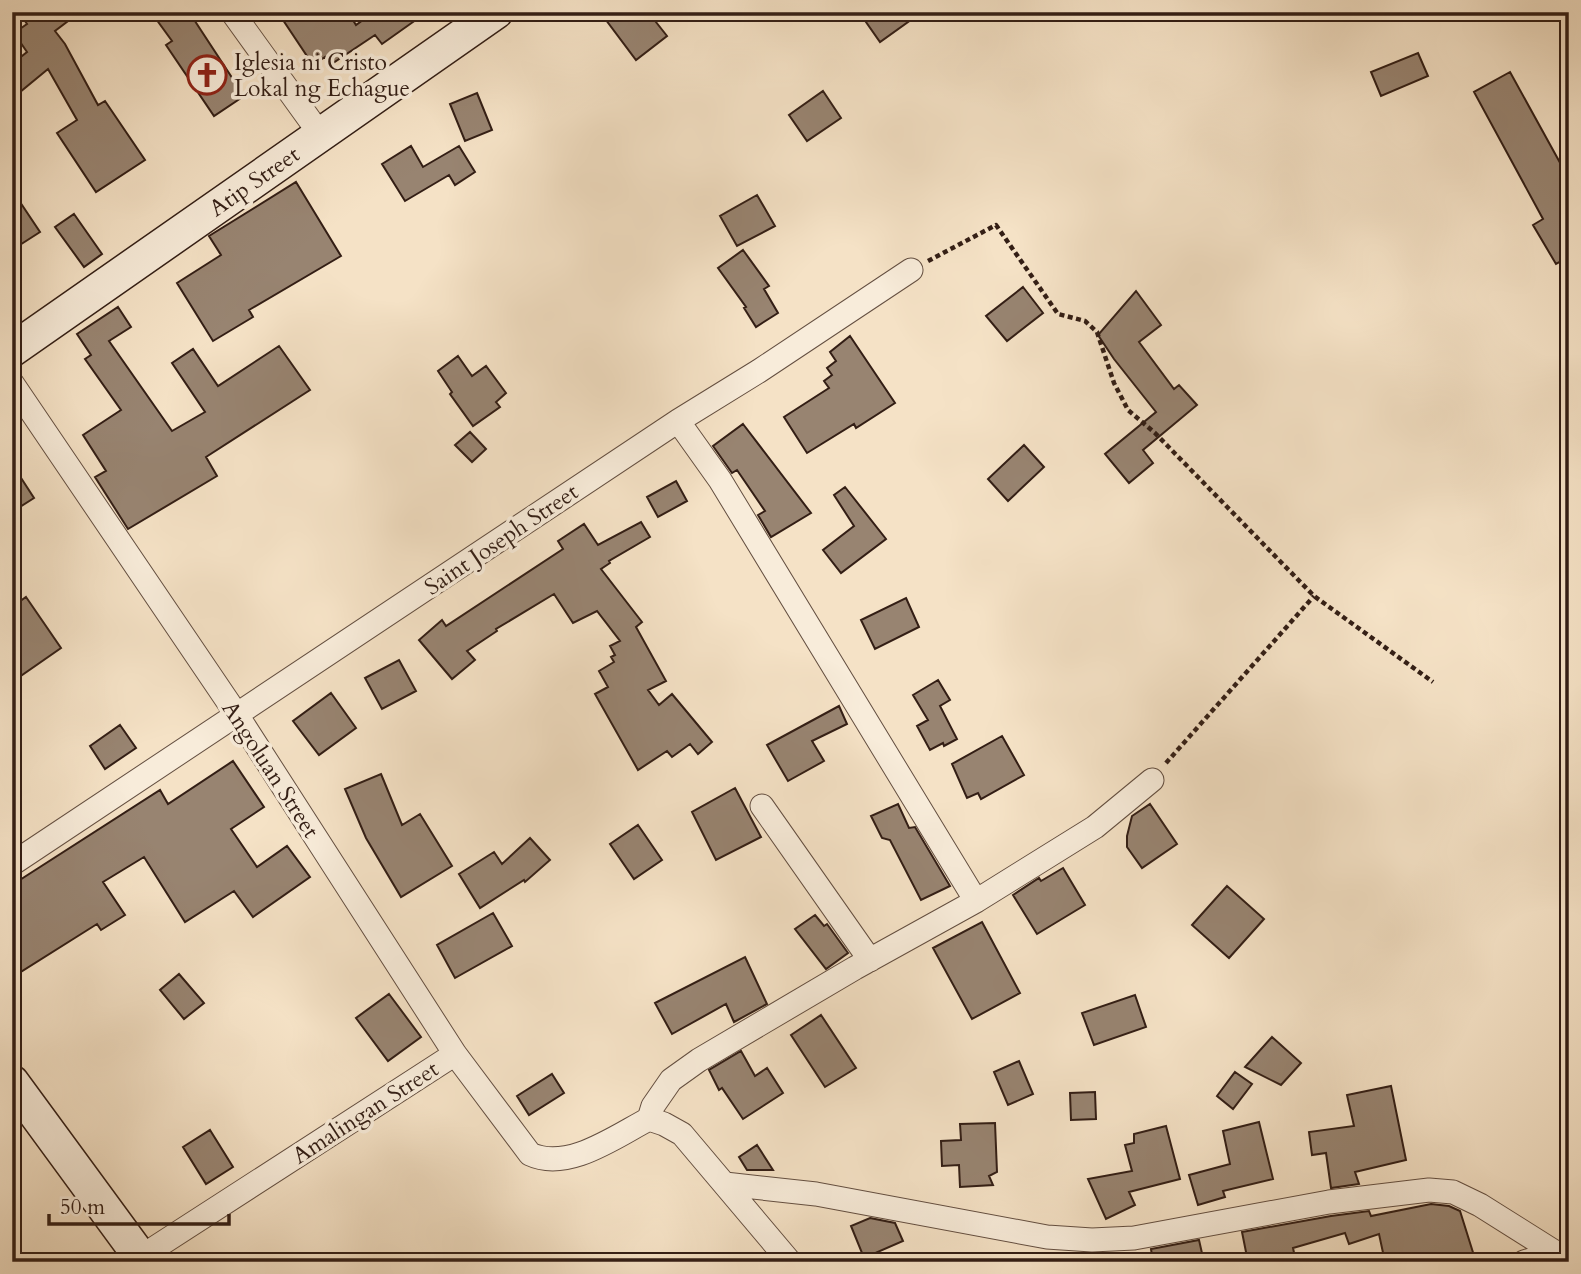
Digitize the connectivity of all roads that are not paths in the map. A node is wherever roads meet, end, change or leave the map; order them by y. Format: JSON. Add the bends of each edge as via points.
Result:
{"nodes":[{"id":1,"x":232,"y":12,"type":"edge"},
{"id":2,"x":496,"y":12,"type":"edge"},
{"id":3,"x":320,"y":134,"type":"junction"},
{"id":4,"x":911,"y":270,"type":"road end"},
{"id":5,"x":12,"y":350,"type":"edge"},
{"id":6,"x":12,"y":383,"type":"edge"},
{"id":7,"x":678,"y":421,"type":"junction"},
{"id":8,"x":237,"y":715,"type":"junction"},
{"id":9,"x":1152,"y":780,"type":"road end"},
{"id":10,"x":762,"y":806,"type":"dead end"},
{"id":11,"x":12,"y":864,"type":"edge"},
{"id":12,"x":976,"y":901,"type":"junction"},
{"id":13,"x":870,"y":960,"type":"junction"},
{"id":14,"x":455,"y":1054,"type":"junction"},
{"id":15,"x":12,"y":1082,"type":"edge"},
{"id":16,"x":649,"y":1119,"type":"junction"},
{"id":17,"x":725,"y":1184,"type":"junction"},
{"id":18,"x":1562,"y":1256,"type":"edge"},
{"id":19,"x":139,"y":1260,"type":"edge"},
{"id":20,"x":790,"y":1262,"type":"edge"},
{"id":21,"x":1524,"y":1262,"type":"edge"}],
"edges":[{"from":1,"to":3,"type":"street"},
{"from":2,"to":3,"type":"main road","name":"Atip Street"},
{"from":3,"to":5,"type":"main road","name":"Atip Street"},
{"from":4,"to":7,"type":"street","name":"Saint Joseph Street"},
{"from":6,"to":8,"type":"street","name":"Angoluan Street"},
{"from":7,"to":8,"type":"street","name":"Saint Joseph Street"},
{"from":7,"to":12,"type":"street","via":[[720,480]]},
{"from":8,"to":11,"type":"street","name":"Saint Joseph Street"},
{"from":8,"to":14,"type":"street","name":"Angoluan Street"},
{"from":9,"to":12,"type":"street","via":[[1095,827]]},
{"from":10,"to":13,"type":"street"},
{"from":12,"to":13,"type":"street"},
{"from":13,"to":16,"type":"street","via":[[671,1080]]},
{"from":14,"to":16,"type":"street","name":"Angoluan Street","via":[[530,1154],[540,1158],[578,1155]]},
{"from":14,"to":19,"type":"street","name":"Amalingan Street"},
{"from":15,"to":19,"type":"main road"},
{"from":16,"to":17,"type":"street","via":[[682,1135]]},
{"from":17,"to":18,"type":"street","via":[[816,1194],[1047,1237],[1092,1240],[1134,1238],[1329,1202],[1429,1190],[1453,1192]]},
{"from":17,"to":20,"type":"street"},
{"from":18,"to":21,"type":"street"}]}
